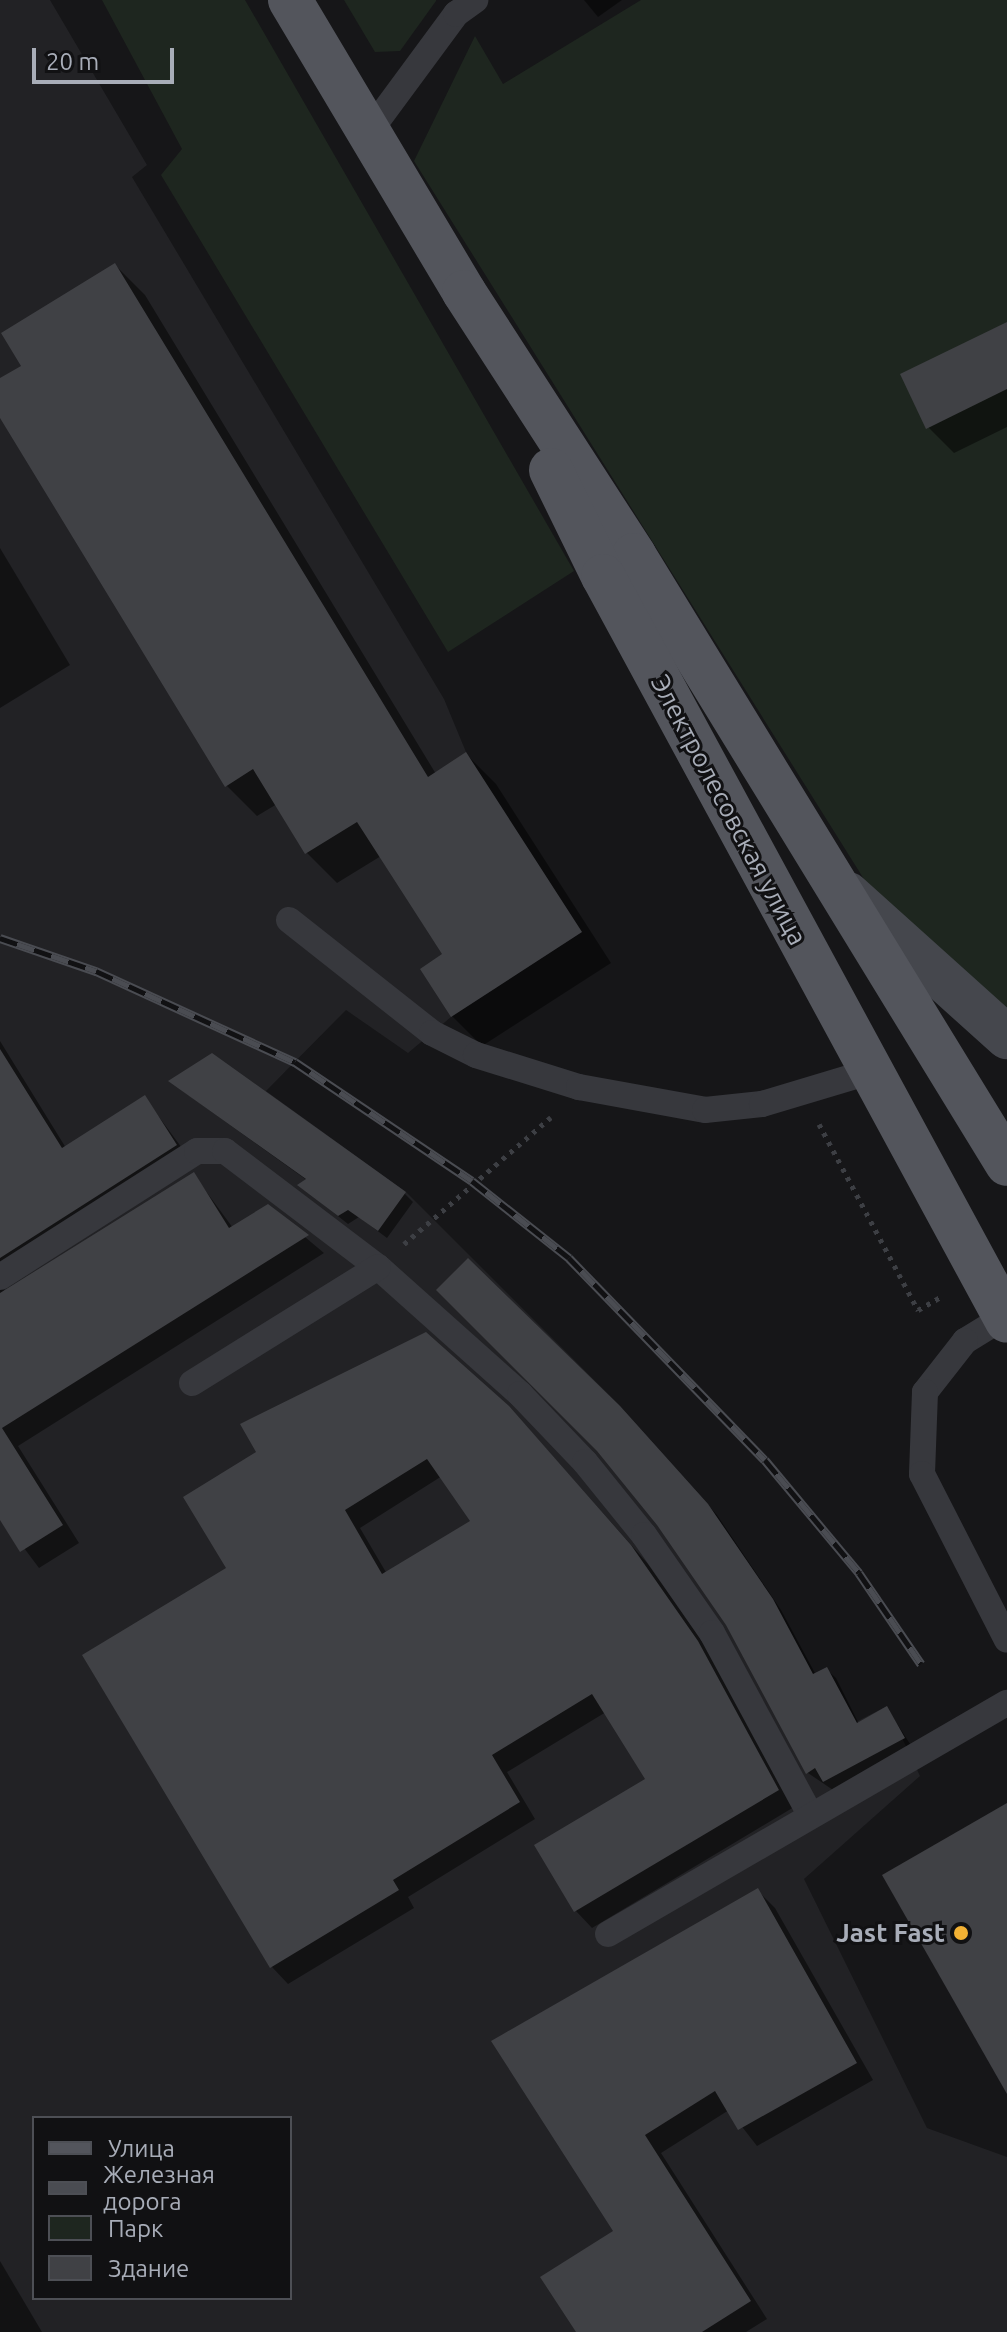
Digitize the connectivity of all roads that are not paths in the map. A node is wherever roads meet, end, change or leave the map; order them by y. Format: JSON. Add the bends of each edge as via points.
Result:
{"nodes":[{"id":1,"x":290,"y":0,"type":"edge"},
{"id":2,"x":475,"y":0,"type":"edge"},
{"id":3,"x":369,"y":132,"type":"junction"},
{"id":4,"x":464,"y":292,"type":"junction"},
{"id":5,"x":825,"y":873,"type":"junction"},
{"id":6,"x":289,"y":920,"type":"dead end"},
{"id":7,"x":1007,"y":1037,"type":"edge"},
{"id":8,"x":872,"y":1071,"type":"junction"},
{"id":9,"x":1007,"y":1164,"type":"edge"},
{"id":10,"x":378,"y":1267,"type":"junction"},
{"id":11,"x":0,"y":1277,"type":"edge"},
{"id":12,"x":1006,"y":1319,"type":"edge"},
{"id":13,"x":192,"y":1383,"type":"dead end"},
{"id":14,"x":1007,"y":1640,"type":"edge"},
{"id":15,"x":1007,"y":1703,"type":"edge"},
{"id":16,"x":810,"y":1814,"type":"junction"},
{"id":17,"x":608,"y":1934,"type":"dead end"}],
"edges":[{"from":1,"to":3,"type":"main road","name":"Электролесовская улица"},
{"from":2,"to":3,"type":"lane","via":[[456,14]]},
{"from":3,"to":4,"type":"main road","name":"Электролесовская улица"},
{"from":4,"to":5,"type":"main road","name":"Электролесовская улица","via":[[634,555]]},
{"from":4,"to":8,"type":"main road","name":"Электролесовская улица","via":[[603,576]]},
{"from":5,"to":7,"type":"main road"},
{"from":5,"to":9,"type":"main road","name":"Электролесовская улица"},
{"from":6,"to":8,"type":"lane","via":[[432,1033],[476,1055],[579,1087],[705,1110],[762,1104]]},
{"from":8,"to":12,"type":"main road","name":"Электролесовская улица"},
{"from":10,"to":11,"type":"lane","via":[[225,1151],[197,1151]]},
{"from":10,"to":13,"type":"lane"},
{"from":10,"to":16,"type":"lane","via":[[520,1394],[644,1535],[712,1633]]},
{"from":12,"to":14,"type":"lane","via":[[965,1341],[925,1392],[922,1474]]},
{"from":15,"to":16,"type":"lane"},
{"from":16,"to":17,"type":"lane"}]}
